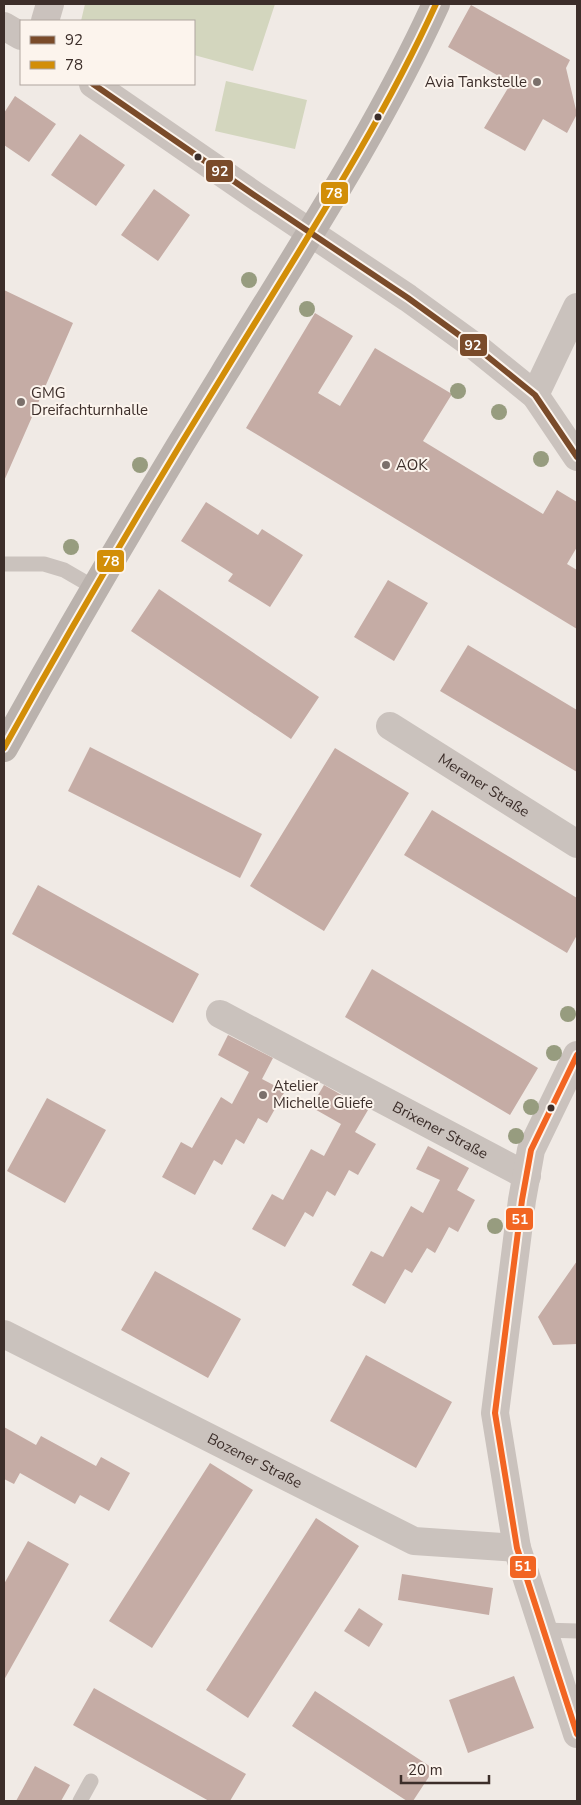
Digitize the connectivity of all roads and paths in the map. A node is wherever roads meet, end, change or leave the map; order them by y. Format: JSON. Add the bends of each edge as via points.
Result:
{"nodes":[{"id":1,"x":50,"y":4,"type":"edge"},
{"id":2,"x":436,"y":4,"type":"edge"},
{"id":3,"x":45,"y":20,"type":"edge"},
{"id":4,"x":4,"y":26,"type":"edge"},
{"id":5,"x":20,"y":35,"type":"edge"},
{"id":6,"x":94,"y":85,"type":"edge"},
{"id":7,"x":310,"y":233,"type":"junction"},
{"id":8,"x":577,"y":308,"type":"edge"},
{"id":9,"x":535,"y":395,"type":"junction"},
{"id":10,"x":577,"y":457,"type":"edge"},
{"id":11,"x":4,"y":564,"type":"edge"},
{"id":12,"x":95,"y":588,"type":"junction"},
{"id":13,"x":390,"y":726,"type":"dead end"},
{"id":14,"x":4,"y":748,"type":"edge"},
{"id":15,"x":577,"y":844,"type":"edge"},
{"id":16,"x":220,"y":1014,"type":"dead end"},
{"id":17,"x":577,"y":1055,"type":"edge"},
{"id":18,"x":527,"y":1176,"type":"junction"},
{"id":19,"x":4,"y":1334,"type":"edge"},
{"id":20,"x":517,"y":1548,"type":"junction"},
{"id":21,"x":543,"y":1630,"type":"junction"},
{"id":22,"x":577,"y":1631,"type":"edge"},
{"id":23,"x":577,"y":1734,"type":"edge"},
{"id":24,"x":91,"y":1782,"type":"dead end"},
{"id":25,"x":80,"y":1801,"type":"edge"}],
"edges":[{"from":1,"to":3,"type":"street"},
{"from":2,"to":7,"type":"main road","via":[[380,114]]},
{"from":4,"to":5,"type":"street"},
{"from":6,"to":7,"type":"street"},
{"from":7,"to":9,"type":"street","via":[[408,298]]},
{"from":7,"to":12,"type":"main road"},
{"from":8,"to":9,"type":"street"},
{"from":9,"to":10,"type":"street"},
{"from":11,"to":12,"type":"lane","via":[[44,564],[64,570]]},
{"from":12,"to":14,"type":"main road"},
{"from":13,"to":15,"type":"street","name":"Meraner Straße"},
{"from":16,"to":18,"type":"street","name":"Brixener Straße"},
{"from":17,"to":18,"type":"street","via":[[531,1150]]},
{"from":18,"to":20,"type":"street","via":[[495,1413]]},
{"from":19,"to":20,"type":"street","name":"Bozener Straße","via":[[414,1541]]},
{"from":20,"to":21,"type":"street"},
{"from":21,"to":22,"type":"lane"},
{"from":21,"to":23,"type":"street"},
{"from":24,"to":25,"type":"lane"}]}
